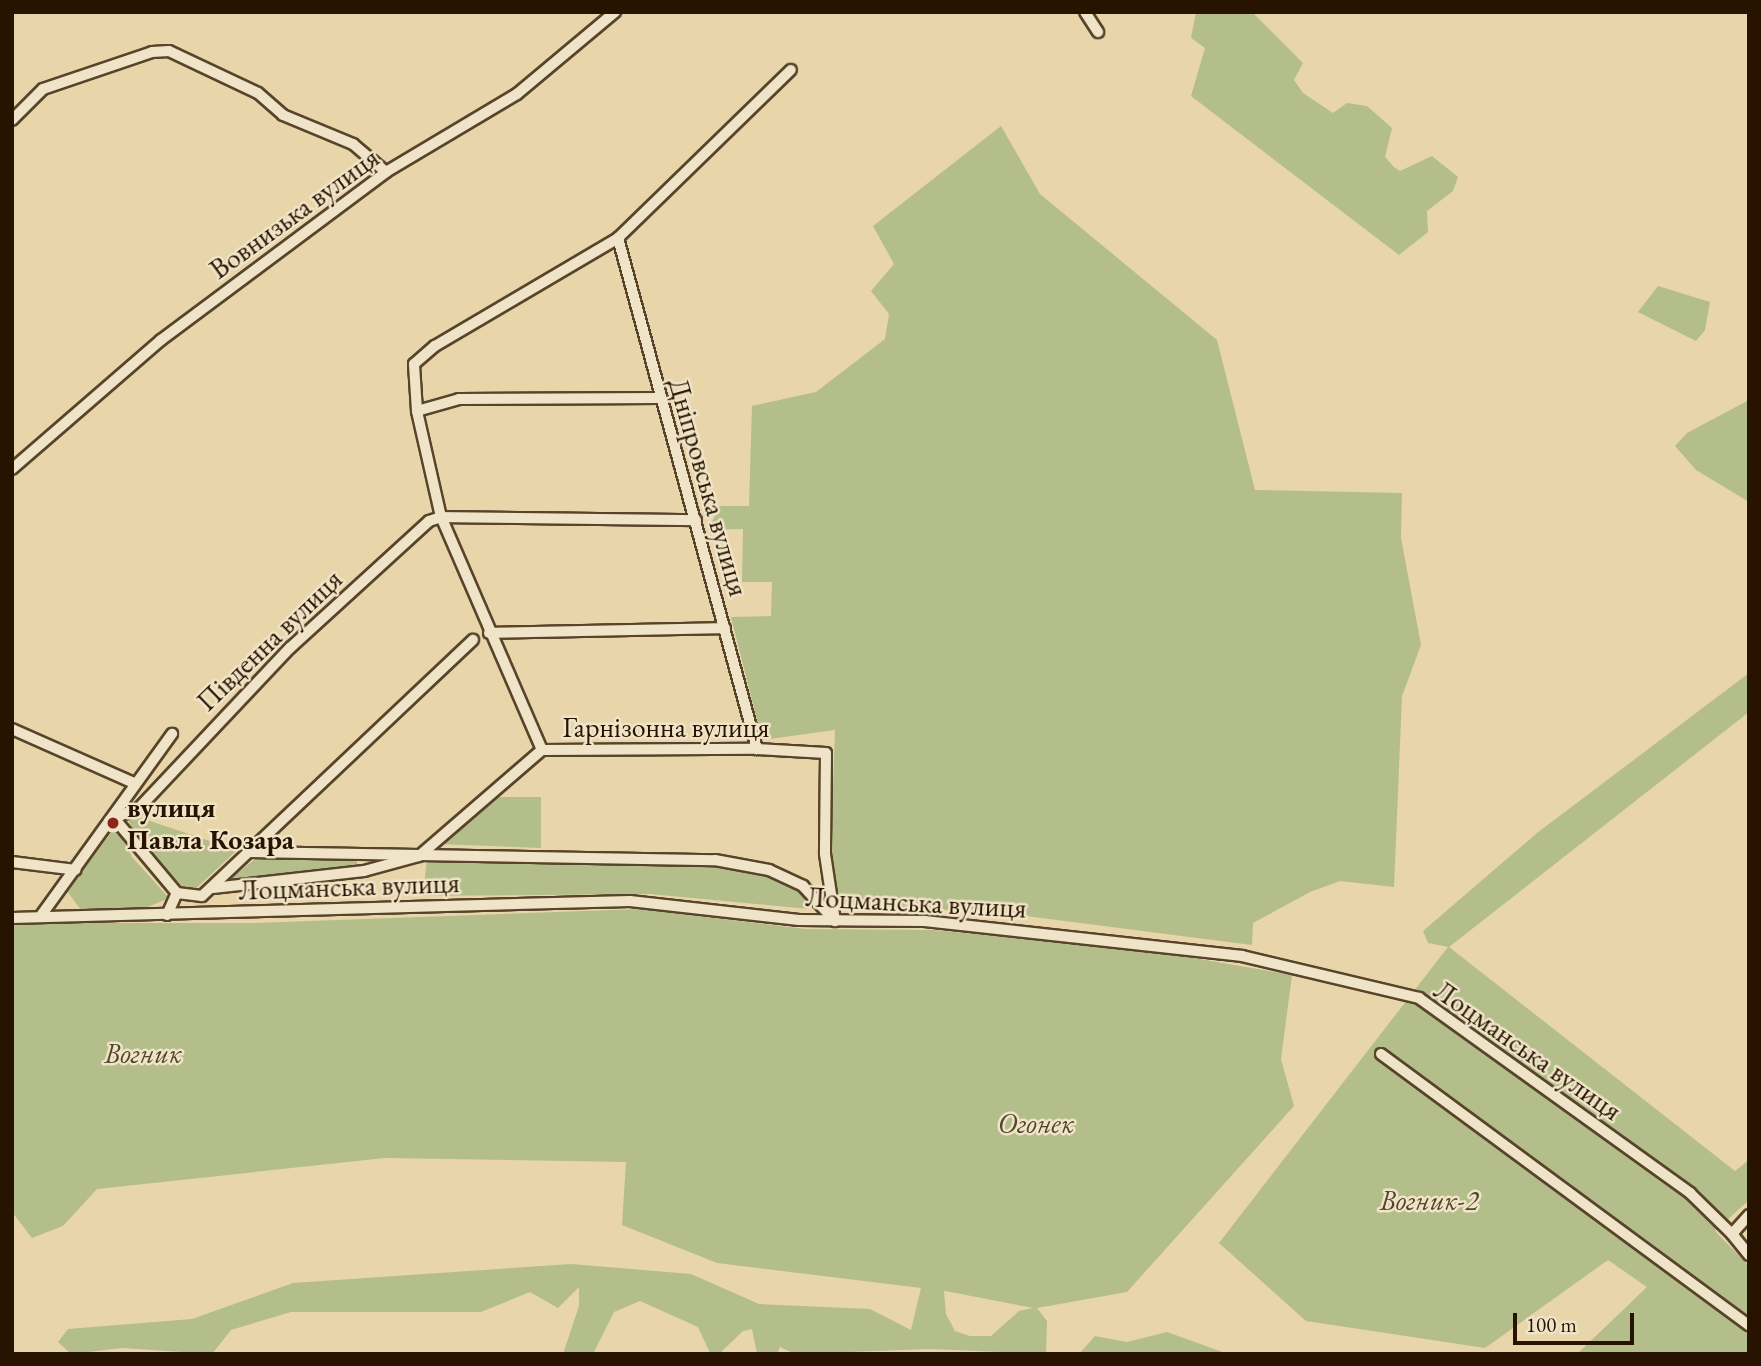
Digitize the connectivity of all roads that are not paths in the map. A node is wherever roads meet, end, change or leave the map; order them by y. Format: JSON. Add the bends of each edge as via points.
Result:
{"nodes":[{"id":1,"x":615,"y":12,"type":"edge"},
{"id":2,"x":1085,"y":12,"type":"edge"},
{"id":3,"x":1098,"y":33,"type":"dead end"},
{"id":4,"x":791,"y":70,"type":"dead end"},
{"id":5,"x":12,"y":120,"type":"edge"},
{"id":6,"x":386,"y":172,"type":"junction"},
{"id":7,"x":618,"y":238,"type":"junction"},
{"id":8,"x":660,"y":397,"type":"junction"},
{"id":9,"x":417,"y":411,"type":"junction"},
{"id":10,"x":12,"y":469,"type":"edge"},
{"id":11,"x":441,"y":517,"type":"junction"},
{"id":12,"x":696,"y":520,"type":"junction"},
{"id":13,"x":725,"y":628,"type":"junction"},
{"id":14,"x":489,"y":633,"type":"junction"},
{"id":15,"x":473,"y":640,"type":"dead end"},
{"id":16,"x":12,"y":729,"type":"edge"},
{"id":17,"x":172,"y":734,"type":"dead end"},
{"id":18,"x":757,"y":748,"type":"junction"},
{"id":19,"x":541,"y":750,"type":"junction"},
{"id":20,"x":134,"y":783,"type":"junction"},
{"id":21,"x":114,"y":818,"type":"junction"},
{"id":22,"x":249,"y":852,"type":"junction"},
{"id":23,"x":419,"y":856,"type":"junction"},
{"id":24,"x":12,"y":862,"type":"edge"},
{"id":25,"x":76,"y":870,"type":"junction"},
{"id":26,"x":213,"y":888,"type":"junction"},
{"id":27,"x":177,"y":893,"type":"junction"},
{"id":28,"x":167,"y":915,"type":"junction"},
{"id":29,"x":40,"y":917,"type":"junction"},
{"id":30,"x":12,"y":918,"type":"edge"},
{"id":31,"x":835,"y":921,"type":"junction"},
{"id":32,"x":1381,"y":1054,"type":"dead end"},
{"id":33,"x":1749,"y":1215,"type":"edge"},
{"id":34,"x":1732,"y":1234,"type":"junction"},
{"id":35,"x":1749,"y":1255,"type":"edge"},
{"id":36,"x":1749,"y":1325,"type":"edge"}],
"edges":[{"from":1,"to":6,"type":"street","name":"Вовнизька вулиця","via":[[517,94]]},
{"from":2,"to":3,"type":"street"},
{"from":4,"to":7,"type":"street"},
{"from":5,"to":6,"type":"street","via":[[43,89],[152,52],[181,56],[258,93],[283,115],[353,144]]},
{"from":6,"to":10,"type":"street","name":"Вовнизька вулиця","via":[[161,340]]},
{"from":7,"to":8,"type":"street","name":"Дніпровська вулиця"},
{"from":7,"to":9,"type":"street","via":[[435,346],[414,364]]},
{"from":8,"to":9,"type":"street","via":[[459,399]]},
{"from":8,"to":12,"type":"street","name":"Дніпровська вулиця"},
{"from":9,"to":11,"type":"street"},
{"from":11,"to":12,"type":"street"},
{"from":11,"to":14,"type":"street"},
{"from":11,"to":21,"type":"street","name":"Південна вулиця","via":[[414,532],[290,648],[139,808]]},
{"from":12,"to":13,"type":"street","name":"Дніпровська вулиця"},
{"from":13,"to":14,"type":"street"},
{"from":13,"to":18,"type":"street","name":"Дніпровська вулиця"},
{"from":14,"to":19,"type":"street"},
{"from":15,"to":22,"type":"street"},
{"from":16,"to":20,"type":"street"},
{"from":17,"to":20,"type":"street"},
{"from":18,"to":19,"type":"street","name":"Гарнізонна вулиця"},
{"from":18,"to":31,"type":"street","name":"Гарнізонна вулиця","via":[[826,753],[825,854]]},
{"from":19,"to":23,"type":"street","name":"Гарнізонна вулиця"},
{"from":20,"to":21,"type":"street"},
{"from":21,"to":25,"type":"street"},
{"from":21,"to":27,"type":"street"},
{"from":22,"to":23,"type":"street"},
{"from":22,"to":26,"type":"street"},
{"from":23,"to":26,"type":"street","via":[[364,871]]},
{"from":23,"to":31,"type":"street","via":[[715,860],[769,870],[803,886]]},
{"from":24,"to":25,"type":"street"},
{"from":25,"to":29,"type":"street"},
{"from":26,"to":27,"type":"street","via":[[193,898]]},
{"from":27,"to":28,"type":"street"},
{"from":28,"to":29,"type":"street","name":"Лоцманська вулиця"},
{"from":28,"to":31,"type":"street","name":"Лоцманська вулиця","via":[[630,901]]},
{"from":29,"to":30,"type":"street","name":"Лоцманська вулиця"},
{"from":31,"to":34,"type":"street","name":"Лоцманська вулиця","via":[[925,921],[1173,945],[1419,998],[1690,1193]]},
{"from":32,"to":36,"type":"street"},
{"from":33,"to":34,"type":"street"},
{"from":34,"to":35,"type":"street","name":"Лоцманська вулиця"}]}
